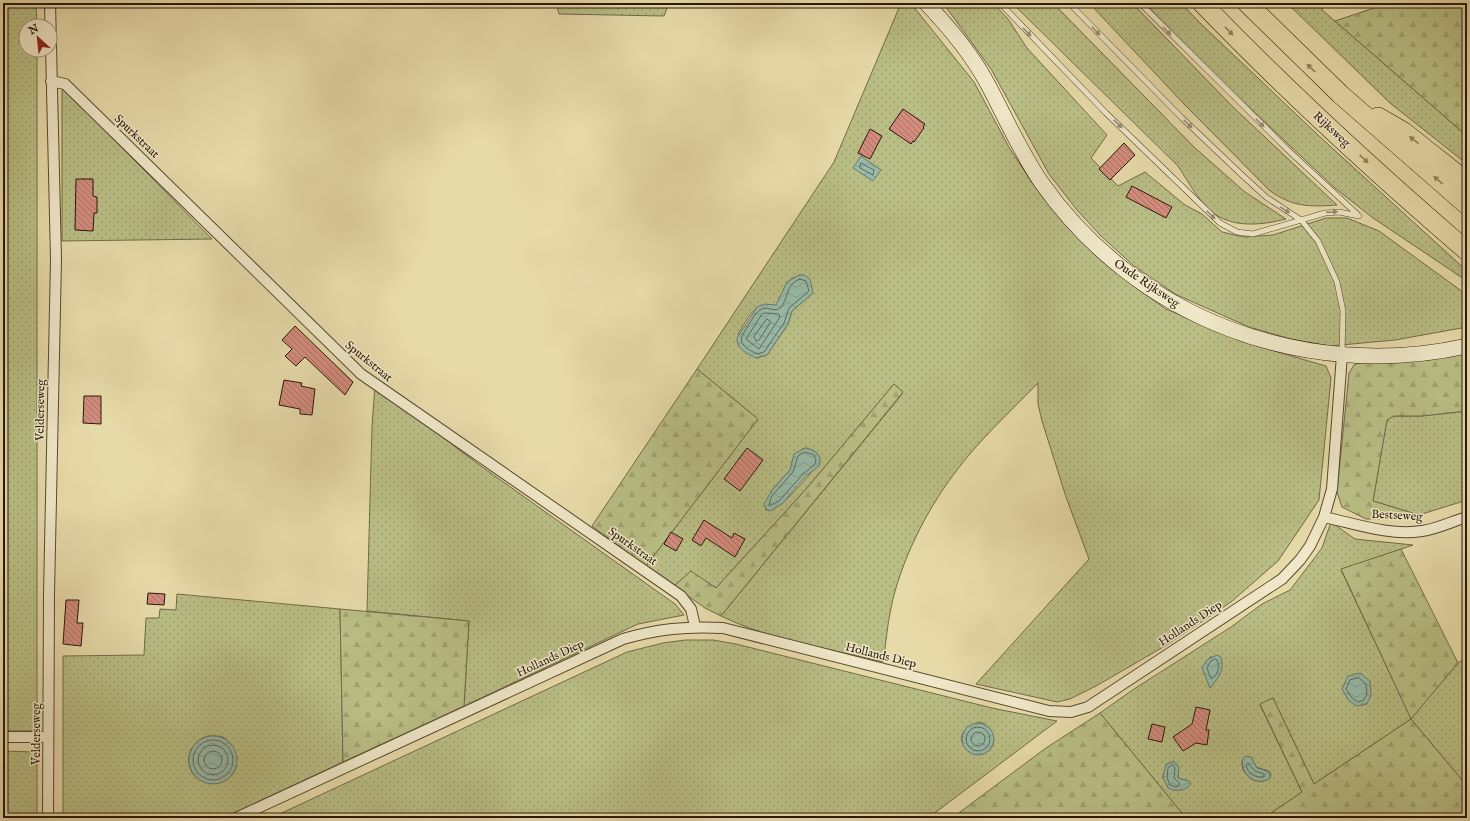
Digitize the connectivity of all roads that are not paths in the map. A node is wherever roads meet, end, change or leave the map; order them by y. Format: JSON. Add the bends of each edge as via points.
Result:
{"nodes":[{"id":1,"x":50,"y":3,"type":"edge"},
{"id":2,"x":926,"y":3,"type":"edge"},
{"id":3,"x":1000,"y":3,"type":"edge"},
{"id":4,"x":1069,"y":3,"type":"edge"},
{"id":5,"x":1140,"y":3,"type":"edge"},
{"id":6,"x":1202,"y":3,"type":"edge"},
{"id":7,"x":1247,"y":3,"type":"edge"},
{"id":8,"x":51,"y":81,"type":"junction"},
{"id":9,"x":1340,"y":94,"type":"junction"},
{"id":10,"x":1467,"y":182,"type":"edge"},
{"id":11,"x":1467,"y":205,"type":"edge"},
{"id":12,"x":1302,"y":220,"type":"junction"},
{"id":13,"x":1467,"y":251,"type":"edge"},
{"id":14,"x":1467,"y":346,"type":"edge"},
{"id":15,"x":1342,"y":355,"type":"junction"},
{"id":16,"x":1324,"y":517,"type":"junction"},
{"id":17,"x":1467,"y":517,"type":"edge"},
{"id":18,"x":695,"y":626,"type":"junction"},
{"id":19,"x":3,"y":737,"type":"edge"},
{"id":20,"x":48,"y":737,"type":"junction"},
{"id":21,"x":48,"y":818,"type":"edge"},
{"id":22,"x":236,"y":818,"type":"edge"}],
"edges":[{"from":1,"to":8,"type":"street","name":"Velderseweg"},
{"from":2,"to":15,"type":"street","name":"Oude Rijksweg","via":[[973,60],[1041,181],[1064,212],[1114,262],[1159,294],[1214,323],[1249,337],[1300,349]]},
{"from":3,"to":12,"type":"lane","one_way":true,"via":[[1106,113],[1220,223],[1237,232],[1253,234]]},
{"from":4,"to":12,"type":"lane","one_way":true,"via":[[1247,180],[1266,197]]},
{"from":5,"to":12,"type":"lane","via":[[1289,151],[1359,216],[1339,212]]},
{"from":6,"to":13,"type":"highway","name":"Rijksweg","one_way":true,"via":[[1262,64]]},
{"from":9,"to":7,"type":"highway","one_way":true},
{"from":8,"to":18,"type":"street","name":"Spurkstraat","via":[[65,84],[361,374],[681,596],[691,609]]},
{"from":8,"to":20,"type":"street","name":"Velderseweg","via":[[56,259]]},
{"from":10,"to":9,"type":"highway","one_way":true,"via":[[1404,132]]},
{"from":11,"to":9,"type":"highway","one_way":true},
{"from":12,"to":15,"type":"lane","via":[[1318,241],[1337,282],[1343,311]]},
{"from":14,"to":15,"type":"street","name":"Oude Rijksweg","via":[[1414,355]]},
{"from":15,"to":16,"type":"street","name":"Hollands Diep","via":[[1332,489]]},
{"from":16,"to":17,"type":"street","name":"Bestseweg","via":[[1377,530],[1413,532]]},
{"from":16,"to":18,"type":"street","name":"Hollands Diep","via":[[1310,546],[1282,579],[1088,707],[1071,712],[1049,711],[723,628]]},
{"from":18,"to":22,"type":"street","name":"Hollands Diep","via":[[655,630],[623,639]]},
{"from":19,"to":20,"type":"street"},
{"from":20,"to":21,"type":"street","name":"Velderseweg"}]}
